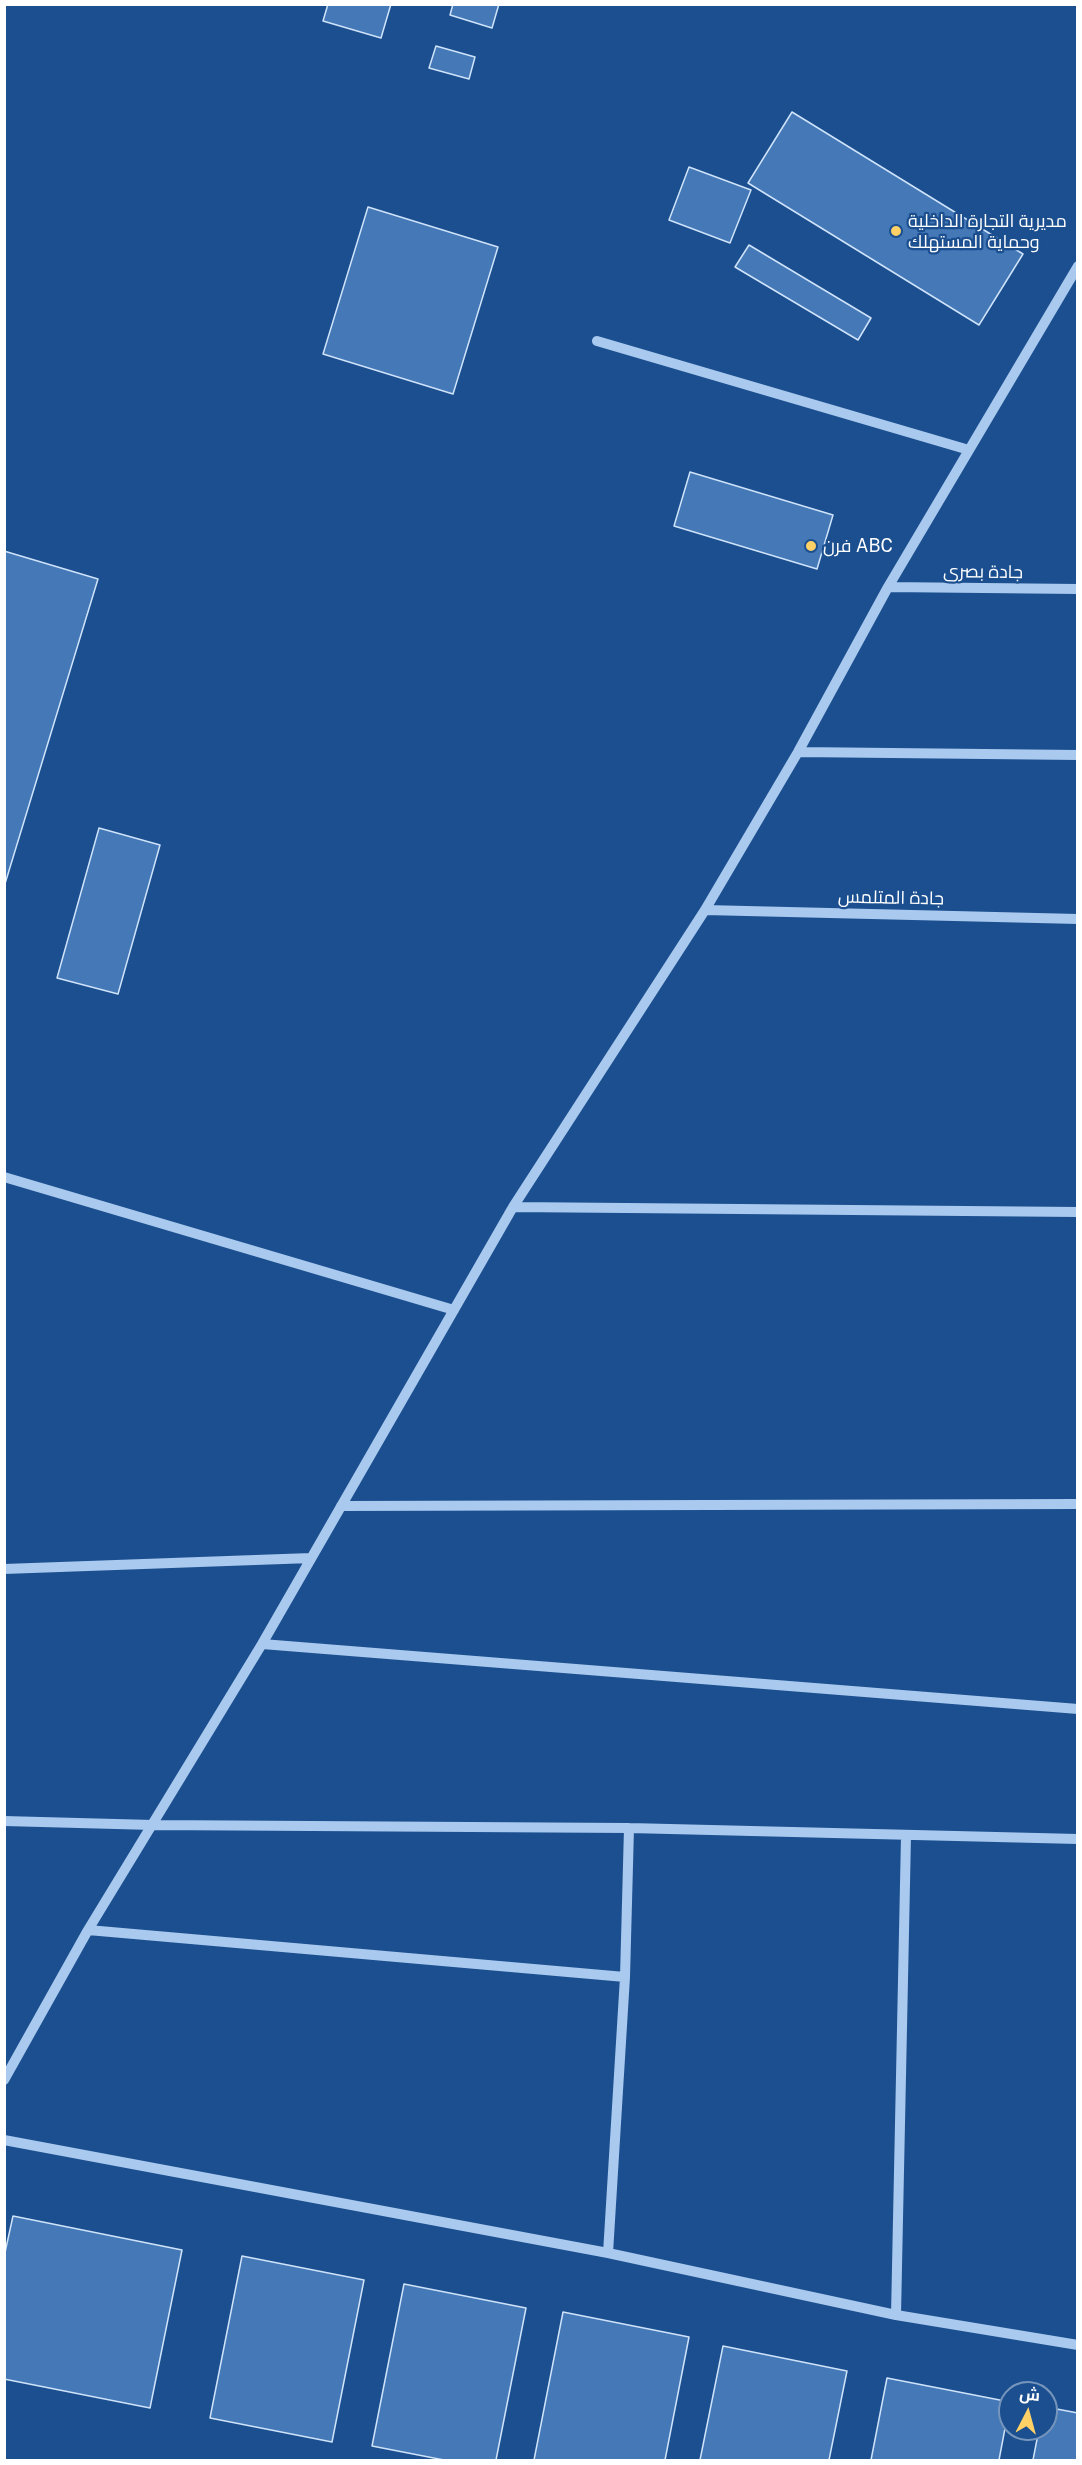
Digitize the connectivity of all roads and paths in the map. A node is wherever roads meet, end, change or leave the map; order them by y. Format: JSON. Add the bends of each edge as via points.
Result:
{"nodes":[{"id":1,"x":1077,"y":266,"type":"edge"},
{"id":2,"x":597,"y":341,"type":"dead end"},
{"id":3,"x":969,"y":450,"type":"junction"},
{"id":4,"x":888,"y":587,"type":"junction"},
{"id":5,"x":1077,"y":589,"type":"edge"},
{"id":6,"x":798,"y":752,"type":"junction"},
{"id":7,"x":1077,"y":755,"type":"edge"},
{"id":8,"x":705,"y":910,"type":"junction"},
{"id":9,"x":1077,"y":919,"type":"edge"},
{"id":10,"x":4,"y":1177,"type":"edge"},
{"id":11,"x":513,"y":1207,"type":"junction"},
{"id":12,"x":1077,"y":1212,"type":"edge"},
{"id":13,"x":454,"y":1310,"type":"junction"},
{"id":14,"x":1077,"y":1504,"type":"edge"},
{"id":15,"x":341,"y":1506,"type":"junction"},
{"id":16,"x":311,"y":1558,"type":"junction"},
{"id":17,"x":4,"y":1569,"type":"edge"},
{"id":18,"x":262,"y":1644,"type":"junction"},
{"id":19,"x":1077,"y":1709,"type":"edge"},
{"id":20,"x":4,"y":1821,"type":"edge"},
{"id":21,"x":153,"y":1825,"type":"junction"},
{"id":22,"x":629,"y":1828,"type":"junction"},
{"id":23,"x":906,"y":1836,"type":"junction"},
{"id":24,"x":1077,"y":1839,"type":"edge"},
{"id":25,"x":88,"y":1930,"type":"junction"},
{"id":26,"x":625,"y":1977,"type":"junction"},
{"id":27,"x":4,"y":2080,"type":"edge"},
{"id":28,"x":4,"y":2140,"type":"edge"},
{"id":29,"x":608,"y":2253,"type":"junction"},
{"id":30,"x":896,"y":2315,"type":"junction"},
{"id":31,"x":1077,"y":2345,"type":"edge"}],
"edges":[{"from":1,"to":3,"type":"street"},
{"from":2,"to":3,"type":"street"},
{"from":3,"to":4,"type":"street"},
{"from":4,"to":5,"type":"street","name":"جادة بصرى"},
{"from":4,"to":6,"type":"street"},
{"from":6,"to":7,"type":"street"},
{"from":6,"to":8,"type":"street"},
{"from":8,"to":9,"type":"street","name":"جادة المتلمس"},
{"from":8,"to":11,"type":"street"},
{"from":10,"to":13,"type":"street"},
{"from":11,"to":12,"type":"street"},
{"from":11,"to":13,"type":"street"},
{"from":13,"to":15,"type":"street"},
{"from":14,"to":15,"type":"street"},
{"from":15,"to":16,"type":"street"},
{"from":16,"to":17,"type":"street"},
{"from":16,"to":18,"type":"street"},
{"from":18,"to":19,"type":"street"},
{"from":18,"to":21,"type":"street"},
{"from":20,"to":21,"type":"street"},
{"from":21,"to":22,"type":"street"},
{"from":21,"to":25,"type":"street"},
{"from":22,"to":23,"type":"street"},
{"from":22,"to":26,"type":"street"},
{"from":23,"to":24,"type":"street"},
{"from":23,"to":30,"type":"street"},
{"from":25,"to":26,"type":"street"},
{"from":25,"to":27,"type":"street"},
{"from":26,"to":29,"type":"street"},
{"from":28,"to":29,"type":"street"},
{"from":29,"to":30,"type":"street"},
{"from":30,"to":31,"type":"street"}]}
